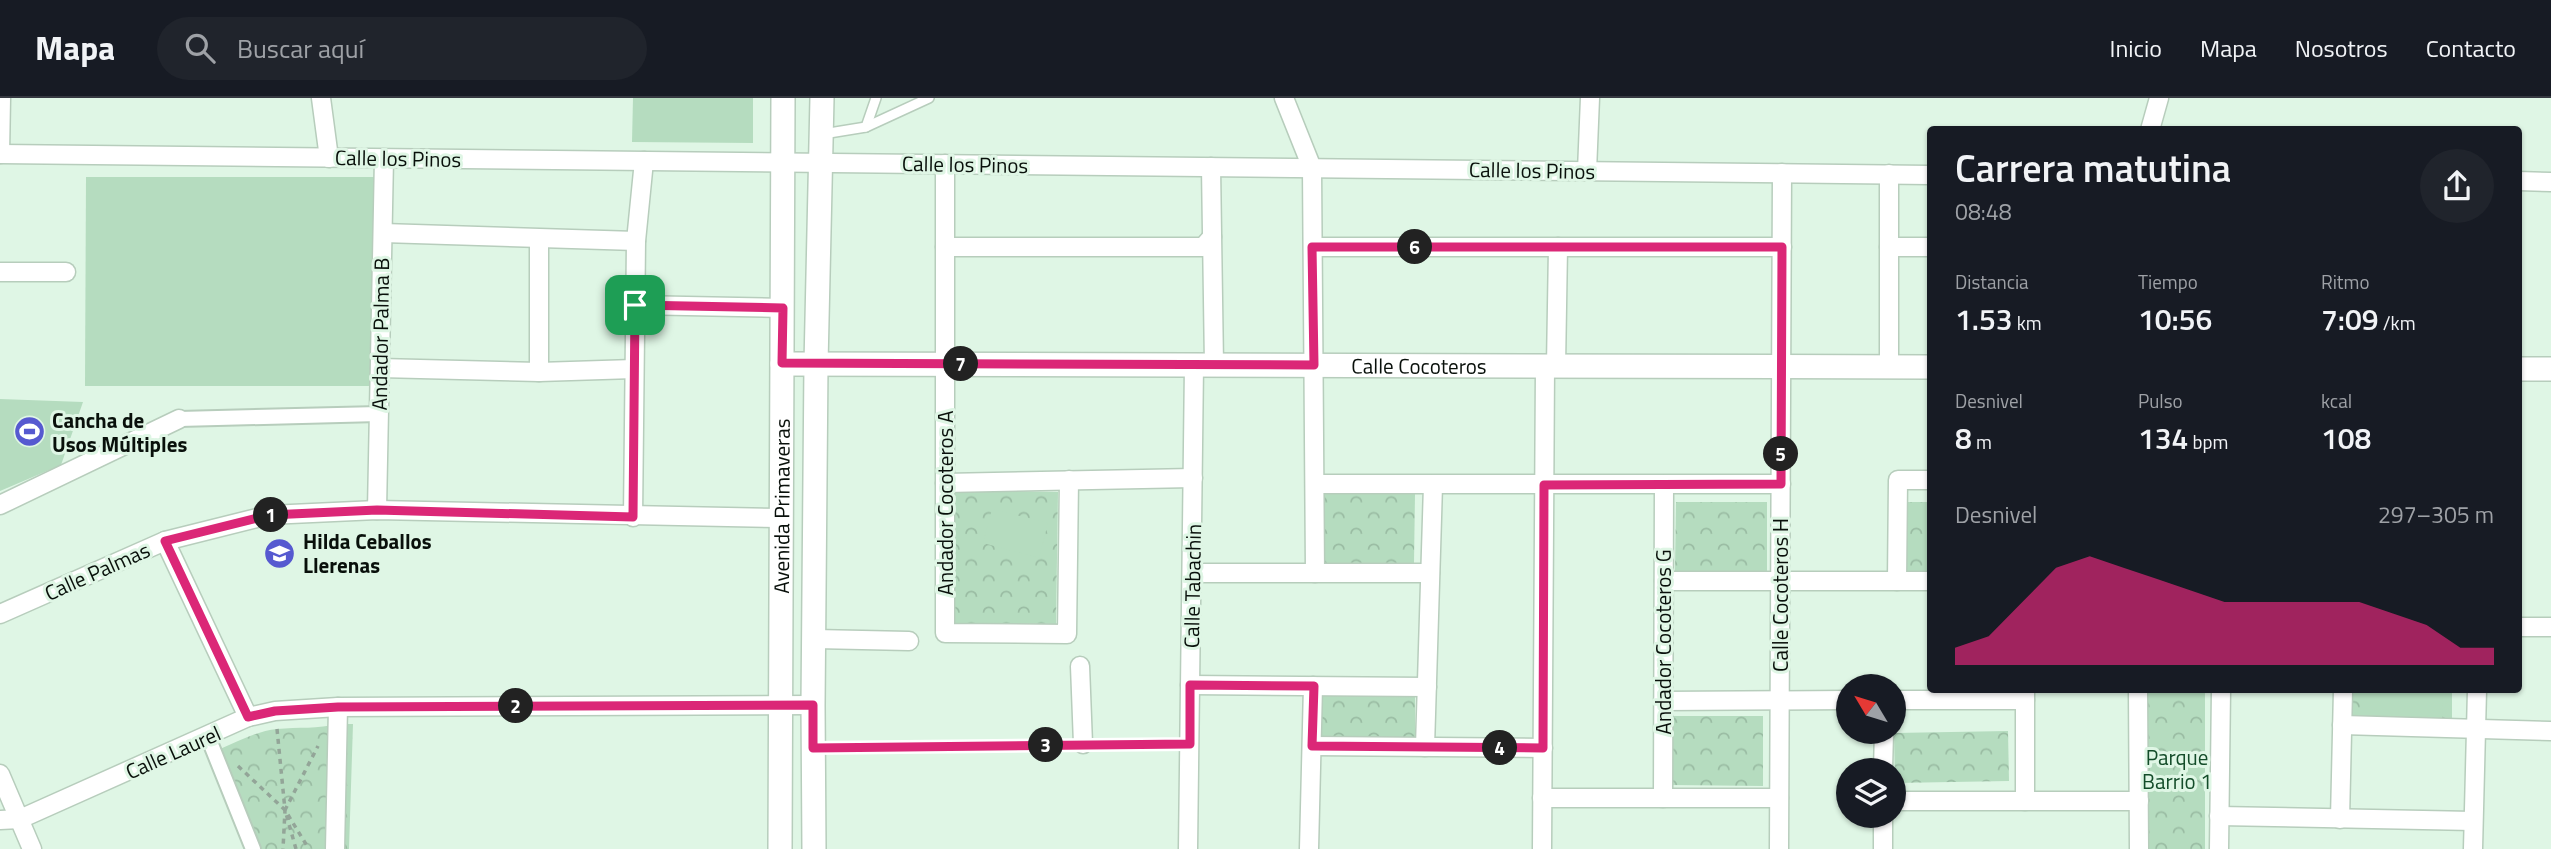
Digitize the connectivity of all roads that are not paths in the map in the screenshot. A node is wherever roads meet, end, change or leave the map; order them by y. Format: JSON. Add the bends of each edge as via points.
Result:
{"nodes":[{"id":1,"x":1,"y":98,"type":"edge"},
{"id":2,"x":321,"y":98,"type":"edge"},
{"id":3,"x":783,"y":98,"type":"edge"},
{"id":4,"x":822,"y":98,"type":"edge"},
{"id":5,"x":876,"y":98,"type":"edge"},
{"id":6,"x":929,"y":98,"type":"edge"},
{"id":7,"x":1284,"y":98,"type":"edge"},
{"id":8,"x":1590,"y":98,"type":"edge"},
{"id":9,"x":2159,"y":98,"type":"edge"},
{"id":10,"x":2151,"y":126,"type":"edge"},
{"id":11,"x":866,"y":127,"type":"junction"},
{"id":12,"x":821,"y":134,"type":"junction"},
{"id":13,"x":0,"y":154,"type":"edge"},
{"id":14,"x":329,"y":158,"type":"junction"},
{"id":15,"x":384,"y":158,"type":"junction"},
{"id":16,"x":644,"y":161,"type":"junction"},
{"id":17,"x":782,"y":163,"type":"junction"},
{"id":18,"x":821,"y":163,"type":"junction"},
{"id":19,"x":945,"y":164,"type":"junction"},
{"id":20,"x":1211,"y":167,"type":"junction"},
{"id":21,"x":1312,"y":168,"type":"junction"},
{"id":22,"x":1587,"y":171,"type":"junction"},
{"id":23,"x":1782,"y":173,"type":"junction"},
{"id":24,"x":1889,"y":174,"type":"junction"},
{"id":25,"x":1927,"y":175,"type":"edge"},
{"id":26,"x":2522,"y":181,"type":"edge"},
{"id":27,"x":2551,"y":182,"type":"edge"},
{"id":28,"x":383,"y":233,"type":"junction"},
{"id":29,"x":1212,"y":237,"type":"junction"},
{"id":30,"x":539,"y":239,"type":"junction"},
{"id":31,"x":636,"y":241,"type":"junction"},
{"id":32,"x":945,"y":247,"type":"junction"},
{"id":33,"x":1312,"y":247,"type":"junction"},
{"id":34,"x":1558,"y":247,"type":"junction"},
{"id":35,"x":1782,"y":247,"type":"junction"},
{"id":36,"x":1889,"y":247,"type":"junction"},
{"id":37,"x":1927,"y":247,"type":"edge"},
{"id":38,"x":0,"y":272,"type":"edge"},
{"id":39,"x":66,"y":272,"type":"dead end"},
{"id":40,"x":635,"y":305,"type":"junction"},
{"id":41,"x":783,"y":308,"type":"junction"},
{"id":42,"x":782,"y":363,"type":"junction"},
{"id":43,"x":816,"y":364,"type":"junction"},
{"id":44,"x":945,"y":364,"type":"junction"},
{"id":45,"x":1204,"y":365,"type":"junction"},
{"id":46,"x":1314,"y":365,"type":"junction"},
{"id":47,"x":1551,"y":366,"type":"junction"},
{"id":48,"x":1781,"y":367,"type":"junction"},
{"id":49,"x":1889,"y":367,"type":"junction"},
{"id":50,"x":1927,"y":367,"type":"edge"},
{"id":51,"x":380,"y":368,"type":"junction"},
{"id":52,"x":634,"y":369,"type":"junction"},
{"id":53,"x":2522,"y":369,"type":"edge"},
{"id":54,"x":2551,"y":369,"type":"edge"},
{"id":55,"x":539,"y":372,"type":"junction"},
{"id":56,"x":379,"y":414,"type":"junction"},
{"id":57,"x":179,"y":419,"type":"joint"},
{"id":58,"x":1193,"y":478,"type":"junction"},
{"id":59,"x":1069,"y":480,"type":"junction"},
{"id":60,"x":1927,"y":480,"type":"edge"},
{"id":61,"x":945,"y":483,"type":"junction"},
{"id":62,"x":1315,"y":484,"type":"junction"},
{"id":63,"x":1781,"y":484,"type":"junction"},
{"id":64,"x":1433,"y":485,"type":"junction"},
{"id":65,"x":1544,"y":485,"type":"junction"},
{"id":66,"x":1664,"y":485,"type":"junction"},
{"id":67,"x":0,"y":505,"type":"edge"},
{"id":68,"x":377,"y":510,"type":"junction"},
{"id":69,"x":633,"y":517,"type":"junction"},
{"id":70,"x":780,"y":518,"type":"junction"},
{"id":71,"x":165,"y":541,"type":"junction"},
{"id":72,"x":1192,"y":573,"type":"junction"},
{"id":73,"x":1315,"y":573,"type":"junction"},
{"id":74,"x":1430,"y":573,"type":"junction"},
{"id":75,"x":1664,"y":581,"type":"junction"},
{"id":76,"x":1780,"y":581,"type":"junction"},
{"id":77,"x":1897,"y":581,"type":"junction"},
{"id":78,"x":1927,"y":581,"type":"edge"},
{"id":79,"x":0,"y":614,"type":"edge"},
{"id":80,"x":2522,"y":627,"type":"edge"},
{"id":81,"x":2551,"y":627,"type":"edge"},
{"id":82,"x":815,"y":639,"type":"junction"},
{"id":83,"x":909,"y":641,"type":"dead end"},
{"id":84,"x":1080,"y":666,"type":"dead end"},
{"id":85,"x":1190,"y":685,"type":"junction"},
{"id":86,"x":1314,"y":686,"type":"junction"},
{"id":87,"x":1427,"y":687,"type":"junction"},
{"id":88,"x":2138,"y":693,"type":"edge"},
{"id":89,"x":2221,"y":693,"type":"edge"},
{"id":90,"x":2343,"y":693,"type":"edge"},
{"id":91,"x":2477,"y":693,"type":"edge"},
{"id":92,"x":2025,"y":695,"type":"edge"},
{"id":93,"x":1836,"y":700,"type":"edge"},
{"id":94,"x":1906,"y":700,"type":"edge"},
{"id":95,"x":1663,"y":701,"type":"junction"},
{"id":96,"x":1780,"y":701,"type":"junction"},
{"id":97,"x":779,"y":705,"type":"junction"},
{"id":98,"x":813,"y":705,"type":"junction"},
{"id":99,"x":338,"y":707,"type":"junction"},
{"id":100,"x":248,"y":717,"type":"junction"},
{"id":101,"x":2342,"y":725,"type":"junction"},
{"id":102,"x":2476,"y":728,"type":"junction"},
{"id":103,"x":2551,"y":731,"type":"edge"},
{"id":104,"x":208,"y":737,"type":"junction"},
{"id":105,"x":1083,"y":744,"type":"junction"},
{"id":106,"x":1190,"y":744,"type":"junction"},
{"id":107,"x":1312,"y":746,"type":"junction"},
{"id":108,"x":1425,"y":747,"type":"junction"},
{"id":109,"x":813,"y":748,"type":"junction"},
{"id":110,"x":1543,"y":748,"type":"junction"},
{"id":111,"x":0,"y":774,"type":"edge"},
{"id":112,"x":1542,"y":798,"type":"junction"},
{"id":113,"x":1663,"y":798,"type":"junction"},
{"id":114,"x":1779,"y":798,"type":"junction"},
{"id":115,"x":1906,"y":801,"type":"edge"},
{"id":116,"x":2025,"y":801,"type":"junction"},
{"id":117,"x":2139,"y":801,"type":"junction"},
{"id":118,"x":2219,"y":816,"type":"junction"},
{"id":119,"x":20,"y":819,"type":"junction"},
{"id":120,"x":2340,"y":819,"type":"junction"},
{"id":121,"x":0,"y":820,"type":"edge"},
{"id":122,"x":2473,"y":821,"type":"junction"},
{"id":123,"x":1883,"y":828,"type":"edge"},
{"id":124,"x":33,"y":849,"type":"edge"},
{"id":125,"x":253,"y":849,"type":"edge"},
{"id":126,"x":335,"y":849,"type":"edge"},
{"id":127,"x":780,"y":849,"type":"edge"},
{"id":128,"x":814,"y":849,"type":"edge"},
{"id":129,"x":1188,"y":849,"type":"edge"},
{"id":130,"x":1309,"y":849,"type":"edge"},
{"id":131,"x":1542,"y":849,"type":"edge"},
{"id":132,"x":1779,"y":849,"type":"edge"},
{"id":133,"x":1883,"y":849,"type":"edge"},
{"id":134,"x":2139,"y":849,"type":"edge"},
{"id":135,"x":2219,"y":849,"type":"edge"},
{"id":136,"x":2473,"y":849,"type":"edge"}],
"edges":[{"from":1,"to":13,"type":"street"},
{"from":2,"to":14,"type":"street"},
{"from":3,"to":17,"type":"street","name":"Avenida Primaveras"},
{"from":4,"to":12,"type":"street","name":"Avenida Primaveras"},
{"from":5,"to":11,"type":"lane"},
{"from":6,"to":11,"type":"lane"},
{"from":7,"to":21,"type":"street"},
{"from":8,"to":22,"type":"street"},
{"from":9,"to":10,"type":"street"},
{"from":11,"to":12,"type":"lane"},
{"from":12,"to":18,"type":"street","name":"Avenida Primaveras"},
{"from":13,"to":14,"type":"street","name":"Calle los Pinos"},
{"from":14,"to":15,"type":"street","name":"Calle los Pinos"},
{"from":15,"to":16,"type":"street","name":"Calle los Pinos"},
{"from":15,"to":28,"type":"street","name":"Andador Palma B"},
{"from":16,"to":17,"type":"street","name":"Calle los Pinos"},
{"from":16,"to":31,"type":"street"},
{"from":17,"to":18,"type":"street","name":"Calle los Pinos"},
{"from":17,"to":41,"type":"street","name":"Avenida Primaveras"},
{"from":18,"to":19,"type":"street","name":"Calle los Pinos"},
{"from":18,"to":43,"type":"street","name":"Avenida Primaveras"},
{"from":19,"to":20,"type":"street","name":"Calle los Pinos"},
{"from":19,"to":32,"type":"street","name":"Andador Cocoteros A"},
{"from":20,"to":21,"type":"street","name":"Calle los Pinos"},
{"from":20,"to":29,"type":"street","name":"Calle Tabachin"},
{"from":21,"to":22,"type":"street","name":"Calle los Pinos"},
{"from":21,"to":33,"type":"street"},
{"from":22,"to":23,"type":"street","name":"Calle los Pinos"},
{"from":23,"to":24,"type":"street","name":"Calle los Pinos"},
{"from":23,"to":35,"type":"street","name":"Calle Cocoteros H"},
{"from":24,"to":25,"type":"street","name":"Calle los Pinos"},
{"from":24,"to":36,"type":"street"},
{"from":26,"to":27,"type":"street"},
{"from":28,"to":30,"type":"street"},
{"from":28,"to":51,"type":"street","name":"Andador Palma B"},
{"from":29,"to":32,"type":"street","via":[[1203,247]]},
{"from":29,"to":45,"type":"street","name":"Calle Tabachin"},
{"from":30,"to":31,"type":"street"},
{"from":30,"to":55,"type":"street"},
{"from":31,"to":40,"type":"street"},
{"from":32,"to":44,"type":"street","name":"Andador Cocoteros A"},
{"from":33,"to":34,"type":"street"},
{"from":33,"to":46,"type":"street"},
{"from":34,"to":35,"type":"street"},
{"from":34,"to":47,"type":"street"},
{"from":35,"to":48,"type":"street","name":"Calle Cocoteros H"},
{"from":36,"to":37,"type":"street"},
{"from":36,"to":49,"type":"street"},
{"from":38,"to":39,"type":"street"},
{"from":40,"to":41,"type":"street"},
{"from":40,"to":52,"type":"street"},
{"from":41,"to":42,"type":"street","name":"Avenida Primaveras"},
{"from":42,"to":43,"type":"street","name":"Calle Cocoteros"},
{"from":42,"to":70,"type":"street","name":"Avenida Primaveras"},
{"from":43,"to":44,"type":"street","name":"Calle Cocoteros"},
{"from":43,"to":82,"type":"street","name":"Avenida Primaveras"},
{"from":44,"to":45,"type":"street","name":"Calle Cocoteros"},
{"from":44,"to":61,"type":"street","name":"Andador Cocoteros A"},
{"from":45,"to":46,"type":"street","name":"Calle Cocoteros"},
{"from":45,"to":58,"type":"street","name":"Calle Tabachin"},
{"from":46,"to":47,"type":"street","name":"Calle Cocoteros"},
{"from":46,"to":62,"type":"street"},
{"from":47,"to":48,"type":"street","name":"Calle Cocoteros"},
{"from":47,"to":65,"type":"street"},
{"from":48,"to":49,"type":"street","name":"Calle Cocoteros"},
{"from":48,"to":63,"type":"street","name":"Calle Cocoteros H"},
{"from":49,"to":50,"type":"street","name":"Calle Cocoteros"},
{"from":51,"to":55,"type":"street"},
{"from":51,"to":56,"type":"street","name":"Andador Palma B"},
{"from":52,"to":55,"type":"street"},
{"from":52,"to":69,"type":"street"},
{"from":53,"to":54,"type":"street"},
{"from":56,"to":57,"type":"street"},
{"from":56,"to":68,"type":"street","name":"Andador Palma B"},
{"from":57,"to":67,"type":"street"},
{"from":58,"to":59,"type":"street"},
{"from":58,"to":72,"type":"street","name":"Calle Tabachin"},
{"from":59,"to":61,"type":"street"},
{"from":59,"to":61,"type":"street","name":"Andador Cocoteros A","via":[[1067,634],[945,632]]},
{"from":60,"to":77,"type":"street","via":[[1898,480]]},
{"from":62,"to":64,"type":"street"},
{"from":62,"to":73,"type":"street"},
{"from":63,"to":66,"type":"street"},
{"from":63,"to":76,"type":"street","name":"Calle Cocoteros H"},
{"from":64,"to":65,"type":"street"},
{"from":64,"to":74,"type":"street"},
{"from":65,"to":66,"type":"street"},
{"from":65,"to":110,"type":"street"},
{"from":66,"to":75,"type":"street","name":"Andador Cocoteros G"},
{"from":68,"to":69,"type":"street","name":"Calle Palmas"},
{"from":68,"to":71,"type":"street","name":"Calle Palmas","via":[[270,515]]},
{"from":69,"to":70,"type":"street","name":"Calle Palmas"},
{"from":70,"to":97,"type":"street","name":"Avenida Primaveras"},
{"from":71,"to":79,"type":"street","name":"Calle Palmas"},
{"from":71,"to":100,"type":"street"},
{"from":72,"to":73,"type":"street"},
{"from":72,"to":85,"type":"street","name":"Calle Tabachin"},
{"from":73,"to":74,"type":"street"},
{"from":74,"to":87,"type":"street"},
{"from":75,"to":76,"type":"street"},
{"from":75,"to":95,"type":"street","name":"Andador Cocoteros G"},
{"from":76,"to":77,"type":"street"},
{"from":76,"to":96,"type":"street","name":"Calle Cocoteros H"},
{"from":77,"to":78,"type":"street"},
{"from":80,"to":81,"type":"street"},
{"from":82,"to":83,"type":"street"},
{"from":82,"to":98,"type":"street","name":"Avenida Primaveras"},
{"from":84,"to":105,"type":"street"},
{"from":85,"to":86,"type":"street"},
{"from":85,"to":106,"type":"street","name":"Calle Tabachin"},
{"from":86,"to":87,"type":"street"},
{"from":86,"to":107,"type":"street"},
{"from":87,"to":108,"type":"street"},
{"from":88,"to":117,"type":"street"},
{"from":89,"to":118,"type":"street"},
{"from":90,"to":101,"type":"street"},
{"from":91,"to":102,"type":"street"},
{"from":92,"to":94,"type":"street"},
{"from":92,"to":116,"type":"street"},
{"from":93,"to":96,"type":"street"},
{"from":95,"to":96,"type":"street"},
{"from":95,"to":113,"type":"street","name":"Andador Cocoteros G"},
{"from":96,"to":114,"type":"street","name":"Calle Cocoteros H"},
{"from":97,"to":98,"type":"street","name":"Calle Laurel"},
{"from":97,"to":99,"type":"street","name":"Calle Laurel"},
{"from":97,"to":127,"type":"street","name":"Avenida Primaveras"},
{"from":98,"to":109,"type":"street","name":"Avenida Primaveras"},
{"from":99,"to":100,"type":"street","name":"Calle Laurel"},
{"from":99,"to":126,"type":"street"},
{"from":100,"to":104,"type":"street","name":"Calle Laurel"},
{"from":101,"to":102,"type":"street"},
{"from":101,"to":120,"type":"street"},
{"from":102,"to":103,"type":"street"},
{"from":102,"to":122,"type":"street"},
{"from":104,"to":119,"type":"street","name":"Calle Laurel"},
{"from":104,"to":125,"type":"street"},
{"from":105,"to":106,"type":"lane"},
{"from":105,"to":109,"type":"lane"},
{"from":106,"to":129,"type":"street","name":"Calle Tabachin"},
{"from":107,"to":108,"type":"street"},
{"from":107,"to":130,"type":"street"},
{"from":108,"to":110,"type":"street"},
{"from":109,"to":128,"type":"street","name":"Avenida Primaveras"},
{"from":110,"to":112,"type":"street"},
{"from":111,"to":119,"type":"street"},
{"from":112,"to":113,"type":"street"},
{"from":112,"to":131,"type":"street"},
{"from":113,"to":114,"type":"street"},
{"from":114,"to":132,"type":"street","name":"Calle Cocoteros H"},
{"from":115,"to":116,"type":"street"},
{"from":116,"to":117,"type":"street"},
{"from":117,"to":134,"type":"street"},
{"from":118,"to":120,"type":"street"},
{"from":118,"to":135,"type":"street"},
{"from":119,"to":121,"type":"street","name":"Calle Laurel"},
{"from":119,"to":124,"type":"street"},
{"from":120,"to":122,"type":"street"},
{"from":122,"to":136,"type":"street"},
{"from":123,"to":133,"type":"street"}]}
